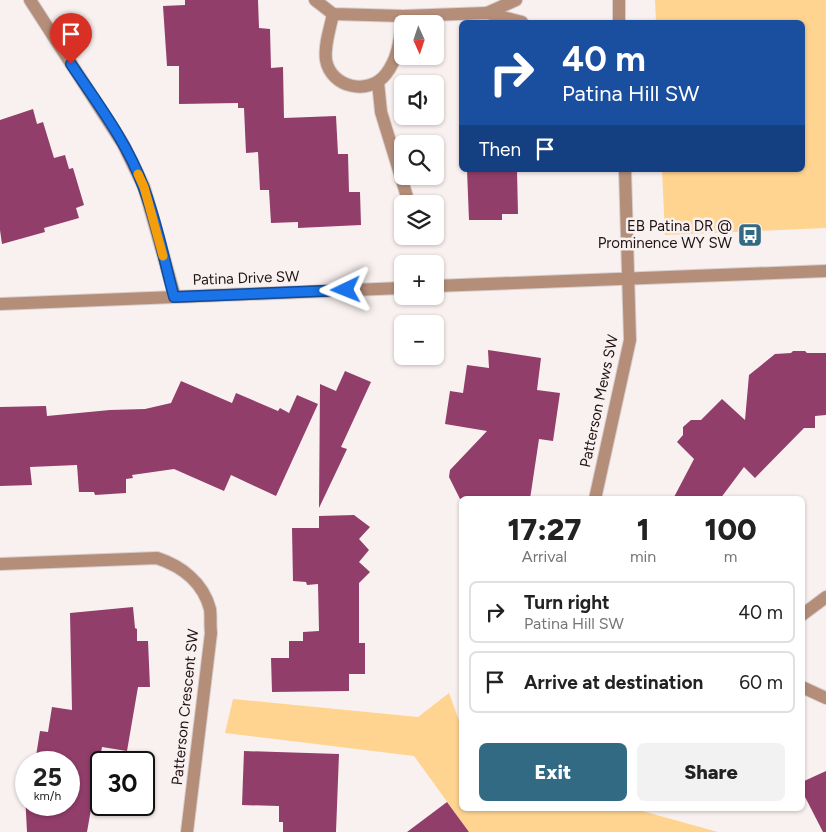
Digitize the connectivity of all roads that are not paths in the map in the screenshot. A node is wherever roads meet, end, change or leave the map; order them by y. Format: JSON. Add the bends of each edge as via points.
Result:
{"nodes":[{"id":1,"x":30,"y":0,"type":"edge"},
{"id":2,"x":314,"y":0,"type":"edge"},
{"id":3,"x":516,"y":0,"type":"edge"},
{"id":4,"x":619,"y":0,"type":"edge"},
{"id":5,"x":487,"y":13,"type":"junction"},
{"id":6,"x":333,"y":14,"type":"junction"},
{"id":7,"x":431,"y":15,"type":"edge"},
{"id":8,"x":394,"y":16,"type":"edge"},
{"id":9,"x":514,"y":20,"type":"edge"},
{"id":10,"x":619,"y":20,"type":"edge"},
{"id":11,"x":394,"y":59,"type":"edge"},
{"id":12,"x":378,"y":82,"type":"junction"},
{"id":13,"x":625,"y":172,"type":"edge"},
{"id":14,"x":406,"y":195,"type":"edge"},
{"id":15,"x":826,"y":271,"type":"edge"},
{"id":16,"x":629,"y":278,"type":"junction"},
{"id":17,"x":444,"y":286,"type":"edge"},
{"id":18,"x":394,"y":288,"type":"edge"},
{"id":19,"x":174,"y":297,"type":"junction"},
{"id":20,"x":0,"y":304,"type":"edge"},
{"id":21,"x":596,"y":496,"type":"edge"},
{"id":22,"x":0,"y":564,"type":"edge"},
{"id":23,"x":826,"y":597,"type":"edge"},
{"id":24,"x":805,"y":613,"type":"edge"},
{"id":25,"x":805,"y":688,"type":"edge"},
{"id":26,"x":826,"y":698,"type":"edge"},
{"id":27,"x":187,"y":832,"type":"edge"}],
"edges":[{"from":1,"to":19,"type":"street","via":[[134,165],[144,187]]},
{"from":2,"to":6,"type":"street"},
{"from":3,"to":5,"type":"street"},
{"from":4,"to":10,"type":"street"},
{"from":5,"to":7,"type":"street"},
{"from":5,"to":9,"type":"street"},
{"from":6,"to":8,"type":"street"},
{"from":6,"to":12,"type":"street","via":[[325,52],[331,72],[347,85],[368,86]]},
{"from":11,"to":12,"type":"street"},
{"from":12,"to":14,"type":"street","via":[[381,112]]},
{"from":13,"to":16,"type":"street","name":"Patterson Mews SW"},
{"from":15,"to":16,"type":"street"},
{"from":16,"to":17,"type":"street"},
{"from":16,"to":21,"type":"street","name":"Patterson Mews SW","via":[[630,340]]},
{"from":18,"to":19,"type":"street","name":"Patina Drive SW"},
{"from":19,"to":20,"type":"street","name":"Patina Drive SW"},
{"from":22,"to":27,"type":"street","name":"Patterson Crescent SW","via":[[157,558],[173,564],[194,579],[210,610],[211,633]]},
{"from":23,"to":24,"type":"street"},
{"from":25,"to":26,"type":"street"}]}
